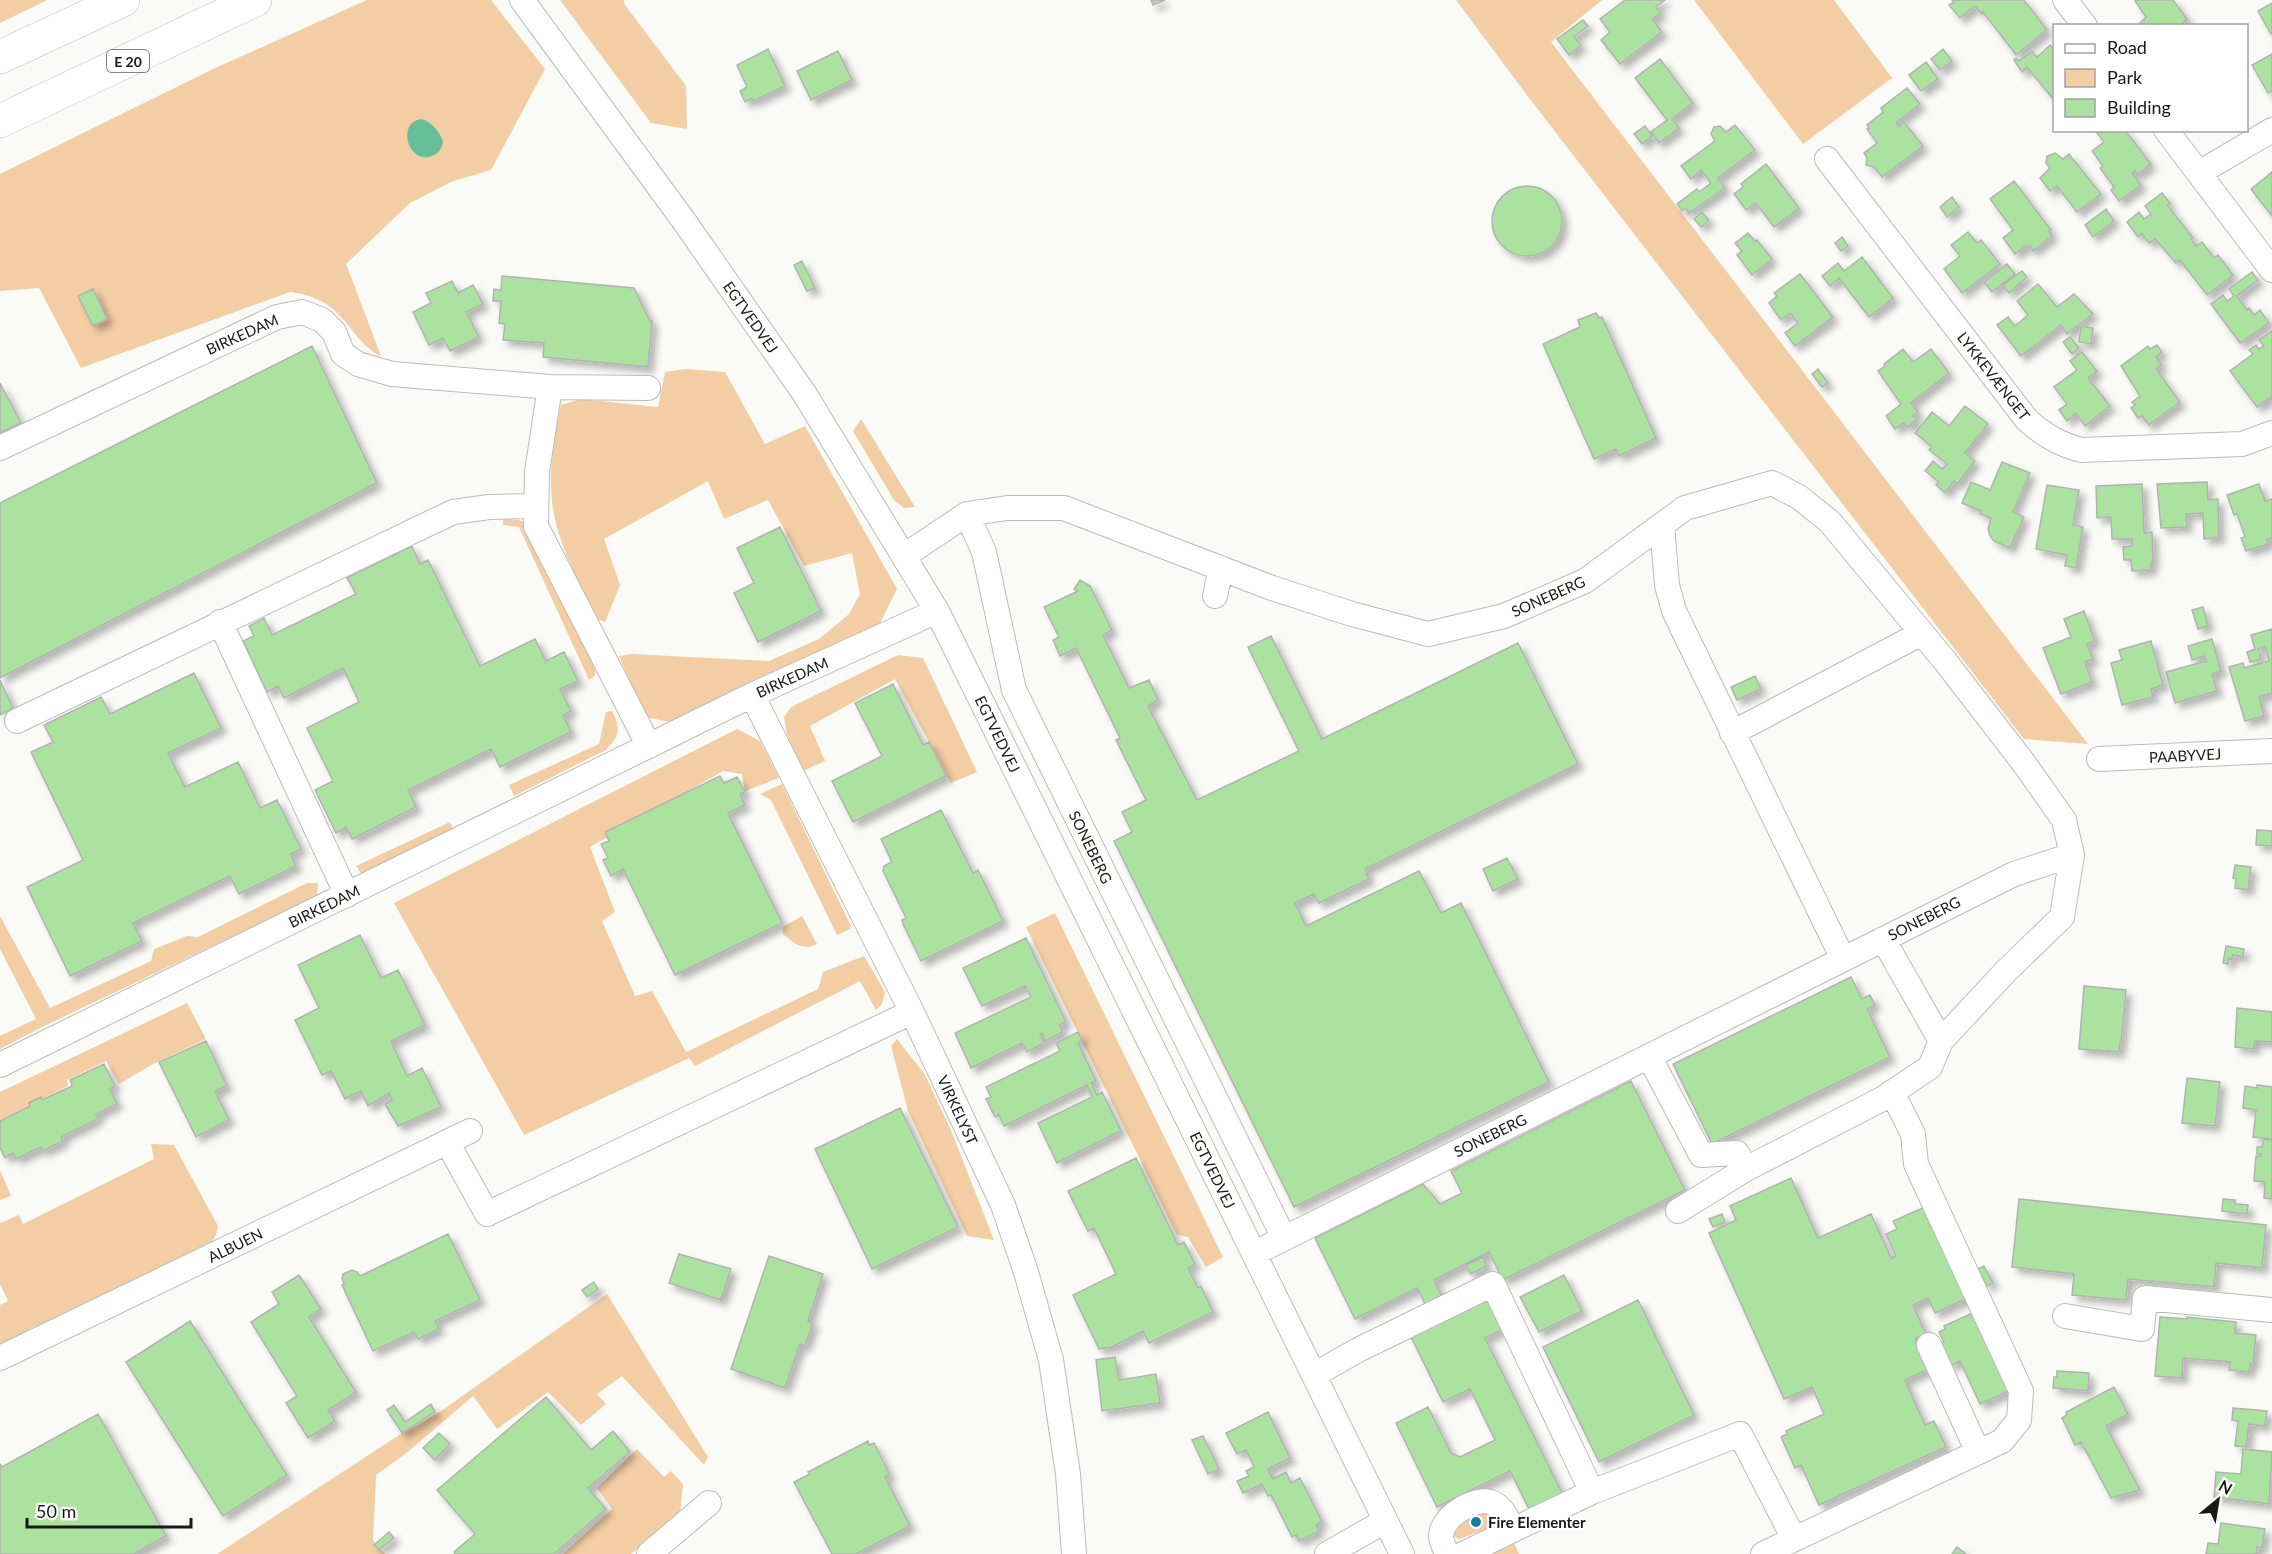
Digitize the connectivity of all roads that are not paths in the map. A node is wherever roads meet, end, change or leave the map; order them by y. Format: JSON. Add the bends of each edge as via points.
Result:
{"nodes":[{"id":1,"x":123,"y":0,"type":"edge"},
{"id":2,"x":255,"y":0,"type":"edge"},
{"id":3,"x":522,"y":0,"type":"edge"},
{"id":4,"x":2065,"y":0,"type":"edge"},
{"id":5,"x":2083,"y":24,"type":"edge"},
{"id":6,"x":0,"y":57,"type":"edge"},
{"id":7,"x":0,"y":122,"type":"edge"},
{"id":8,"x":2272,"y":130,"type":"edge"},
{"id":9,"x":2168,"y":132,"type":"edge"},
{"id":10,"x":1827,"y":159,"type":"dead end"},
{"id":11,"x":2199,"y":173,"type":"junction"},
{"id":12,"x":2272,"y":270,"type":"edge"},
{"id":13,"x":550,"y":387,"type":"junction"},
{"id":14,"x":648,"y":388,"type":"dead end"},
{"id":15,"x":2272,"y":433,"type":"edge"},
{"id":16,"x":0,"y":448,"type":"edge"},
{"id":17,"x":536,"y":506,"type":"junction"},
{"id":18,"x":967,"y":514,"type":"junction"},
{"id":19,"x":1662,"y":525,"type":"junction"},
{"id":20,"x":904,"y":556,"type":"junction"},
{"id":21,"x":1221,"y":568,"type":"junction"},
{"id":22,"x":1215,"y":596,"type":"dead end"},
{"id":23,"x":937,"y":611,"type":"junction"},
{"id":24,"x":220,"y":622,"type":"junction"},
{"id":25,"x":1922,"y":633,"type":"junction"},
{"id":26,"x":752,"y":695,"type":"junction"},
{"id":27,"x":17,"y":721,"type":"dead end"},
{"id":28,"x":1732,"y":733,"type":"junction"},
{"id":29,"x":648,"y":746,"type":"junction"},
{"id":30,"x":2272,"y":751,"type":"edge"},
{"id":31,"x":2099,"y":759,"type":"dead end"},
{"id":32,"x":2072,"y":855,"type":"junction"},
{"id":33,"x":347,"y":895,"type":"junction"},
{"id":34,"x":1129,"y":924,"type":"junction"},
{"id":35,"x":1884,"y":939,"type":"junction"},
{"id":36,"x":1099,"y":940,"type":"junction"},
{"id":37,"x":1843,"y":959,"type":"junction"},
{"id":38,"x":912,"y":1012,"type":"junction"},
{"id":39,"x":1941,"y":1041,"type":"junction"},
{"id":40,"x":1649,"y":1056,"type":"junction"},
{"id":41,"x":0,"y":1065,"type":"edge"},
{"id":42,"x":1892,"y":1092,"type":"junction"},
{"id":43,"x":470,"y":1131,"type":"dead end"},
{"id":44,"x":447,"y":1142,"type":"junction"},
{"id":45,"x":1746,"y":1169,"type":"junction"},
{"id":46,"x":1678,"y":1211,"type":"dead end"},
{"id":47,"x":1284,"y":1238,"type":"junction"},
{"id":48,"x":1255,"y":1253,"type":"junction"},
{"id":49,"x":2272,"y":1310,"type":"edge"},
{"id":50,"x":2065,"y":1316,"type":"dead end"},
{"id":51,"x":1929,"y":1345,"type":"dead end"},
{"id":52,"x":0,"y":1358,"type":"edge"},
{"id":53,"x":1314,"y":1375,"type":"junction"},
{"id":54,"x":1977,"y":1452,"type":"junction"},
{"id":55,"x":1592,"y":1492,"type":"junction"},
{"id":56,"x":709,"y":1503,"type":"dead end"},
{"id":57,"x":1385,"y":1521,"type":"junction"},
{"id":58,"x":1513,"y":1530,"type":"junction"},
{"id":59,"x":1794,"y":1539,"type":"junction"},
{"id":60,"x":649,"y":1554,"type":"edge"},
{"id":61,"x":1074,"y":1554,"type":"edge"},
{"id":62,"x":1327,"y":1554,"type":"edge"},
{"id":63,"x":1402,"y":1554,"type":"edge"},
{"id":64,"x":1447,"y":1554,"type":"edge"},
{"id":65,"x":1463,"y":1554,"type":"edge"},
{"id":66,"x":1763,"y":1554,"type":"edge"}],
"edges":[{"from":1,"to":6,"type":"highway"},
{"from":2,"to":7,"type":"highway","number":"E 20"},
{"from":3,"to":20,"type":"street","name":"EGTVEDVEJ","via":[[804,393]]},
{"from":4,"to":5,"type":"street"},
{"from":8,"to":11,"type":"street"},
{"from":9,"to":11,"type":"street"},
{"from":10,"to":15,"type":"street","name":"LYKKEVÆNGET","via":[[2027,420],[2042,434],[2081,450],[2242,444]]},
{"from":11,"to":12,"type":"street"},
{"from":13,"to":14,"type":"street","name":"BIRKEDAM"},
{"from":13,"to":16,"type":"street","name":"BIRKEDAM","via":[[392,374],[358,364],[343,354],[334,332],[322,320],[302,312],[277,316]]},
{"from":13,"to":17,"type":"street"},
{"from":17,"to":24,"type":"street","via":[[453,512]]},
{"from":17,"to":29,"type":"street","via":[[536,526]]},
{"from":18,"to":20,"type":"street","name":"SONEBERG"},
{"from":18,"to":21,"type":"street","name":"SONEBERG","via":[[1007,507],[1064,508]]},
{"from":18,"to":34,"type":"street","name":"SONEBERG","via":[[984,552],[1014,690]]},
{"from":19,"to":21,"type":"street","name":"SONEBERG","via":[[1586,581],[1504,616],[1428,634],[1352,614]]},
{"from":19,"to":25,"type":"street","name":"SONEBERG","via":[[1685,508],[1772,483],[1799,497],[1830,522]]},
{"from":19,"to":28,"type":"street","via":[[1667,585],[1674,611]]},
{"from":20,"to":23,"type":"street","name":"EGTVEDVEJ"},
{"from":21,"to":22,"type":"street"},
{"from":23,"to":26,"type":"street","name":"BIRKEDAM"},
{"from":23,"to":36,"type":"street","name":"EGTVEDVEJ"},
{"from":24,"to":27,"type":"street"},
{"from":24,"to":33,"type":"street"},
{"from":25,"to":28,"type":"street"},
{"from":25,"to":32,"type":"street","name":"SONEBERG","via":[[2064,820]]},
{"from":26,"to":29,"type":"street","name":"BIRKEDAM"},
{"from":26,"to":38,"type":"street","name":"VIRKELYST"},
{"from":28,"to":37,"type":"street"},
{"from":29,"to":33,"type":"street","name":"BIRKEDAM"},
{"from":30,"to":31,"type":"street","name":"PAABYVEJ"},
{"from":32,"to":35,"type":"street","name":"SONEBERG","via":[[2013,874]]},
{"from":32,"to":39,"type":"street","via":[[2062,917]]},
{"from":33,"to":41,"type":"street","name":"BIRKEDAM"},
{"from":34,"to":36,"type":"street"},
{"from":34,"to":47,"type":"street","name":"SONEBERG"},
{"from":35,"to":37,"type":"street","name":"SONEBERG"},
{"from":35,"to":39,"type":"street"},
{"from":36,"to":48,"type":"street","name":"EGTVEDVEJ"},
{"from":37,"to":40,"type":"street","name":"SONEBERG"},
{"from":38,"to":44,"type":"street","via":[[488,1214]]},
{"from":38,"to":61,"type":"street","name":"VIRKELYST","via":[[1003,1205],[1026,1272],[1051,1360],[1068,1474]]},
{"from":39,"to":42,"type":"street","via":[[1930,1067]]},
{"from":40,"to":45,"type":"street","via":[[1701,1155],[1737,1153]]},
{"from":40,"to":47,"type":"street","name":"SONEBERG"},
{"from":42,"to":45,"type":"street"},
{"from":42,"to":54,"type":"street","via":[[1913,1134],[1916,1164],[2021,1391],[2019,1420],[2002,1441]]},
{"from":43,"to":44,"type":"street","name":"ALBUEN"},
{"from":44,"to":52,"type":"street","name":"ALBUEN"},
{"from":45,"to":46,"type":"street"},
{"from":47,"to":48,"type":"street"},
{"from":48,"to":53,"type":"street","name":"EGTVEDVEJ"},
{"from":49,"to":50,"type":"street","via":[[2145,1298],[2142,1329]]},
{"from":51,"to":54,"type":"street"},
{"from":53,"to":55,"type":"street","via":[[1493,1284]]},
{"from":53,"to":57,"type":"street","name":"EGTVEDVEJ"},
{"from":54,"to":59,"type":"street"},
{"from":55,"to":58,"type":"street"},
{"from":55,"to":59,"type":"street","via":[[1740,1434]]},
{"from":56,"to":60,"type":"street"},
{"from":57,"to":62,"type":"street"},
{"from":57,"to":63,"type":"street","name":"EGTVEDVEJ"},
{"from":58,"to":64,"type":"street","via":[[1502,1510],[1490,1501],[1474,1503],[1457,1511],[1445,1523],[1441,1536]]},
{"from":58,"to":65,"type":"street"},
{"from":59,"to":66,"type":"street"}]}
